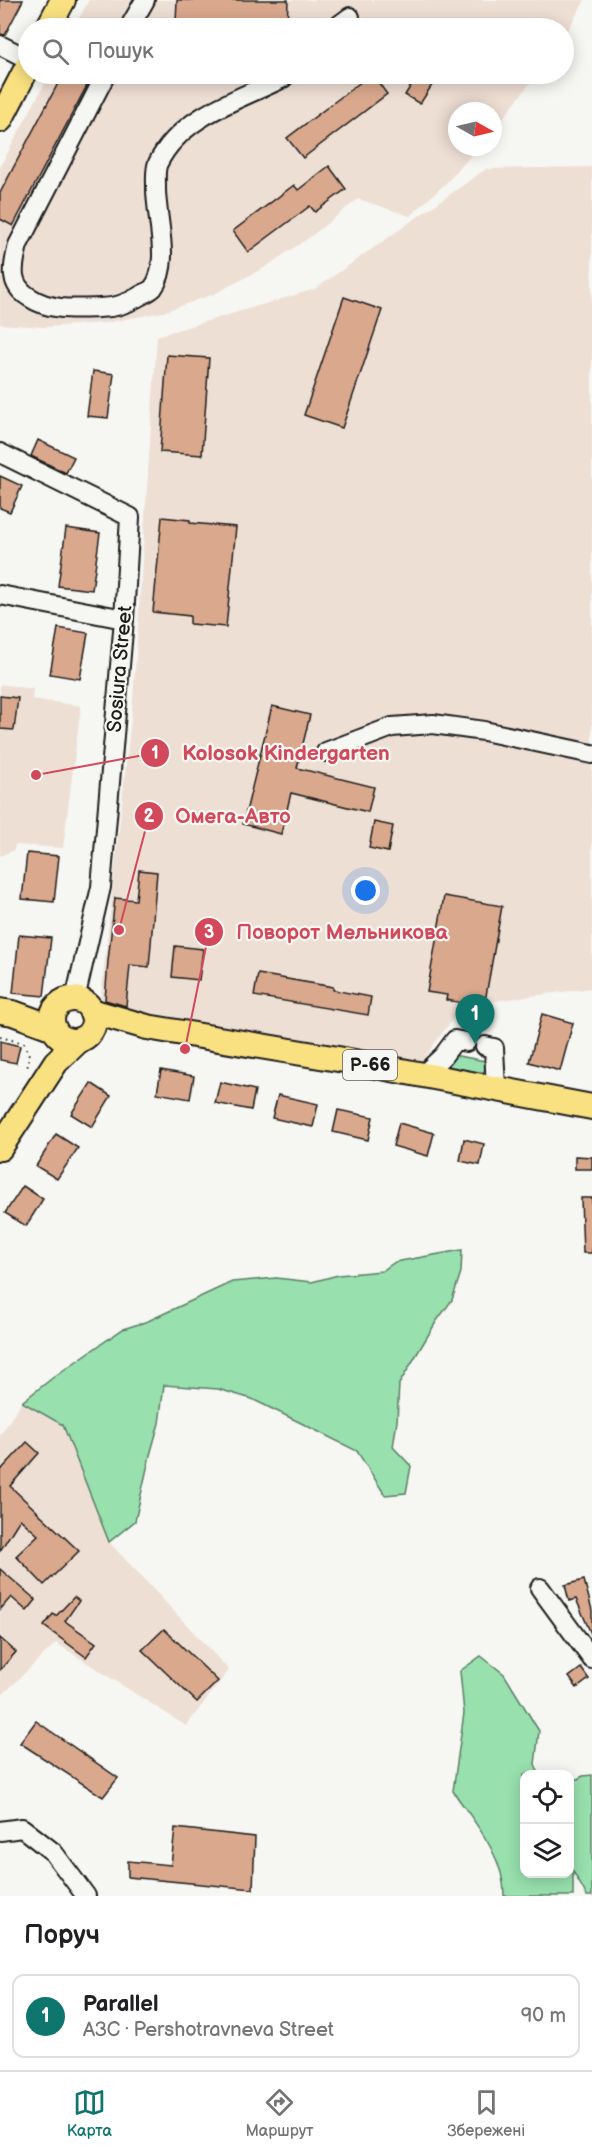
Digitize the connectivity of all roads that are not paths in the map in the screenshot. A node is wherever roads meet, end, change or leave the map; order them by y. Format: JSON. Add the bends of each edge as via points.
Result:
{"nodes":[{"id":1,"x":63,"y":0,"type":"edge"},
{"id":2,"x":145,"y":0,"type":"edge"},
{"id":3,"x":53,"y":18,"type":"edge"},
{"id":4,"x":135,"y":18,"type":"edge"},
{"id":5,"x":0,"y":45,"type":"edge"},
{"id":6,"x":18,"y":54,"type":"edge"},
{"id":7,"x":19,"y":84,"type":"edge"},
{"id":8,"x":101,"y":84,"type":"edge"},
{"id":9,"x":271,"y":84,"type":"edge"},
{"id":10,"x":0,"y":120,"type":"edge"},
{"id":11,"x":0,"y":453,"type":"edge"},
{"id":12,"x":0,"y":595,"type":"edge"},
{"id":13,"x":124,"y":619,"type":"junction"},
{"id":14,"x":326,"y":752,"type":"dead end"},
{"id":15,"x":592,"y":754,"type":"edge"},
{"id":16,"x":78,"y":1003,"type":"junction"},
{"id":17,"x":6,"y":1012,"type":"edge"},
{"id":18,"x":147,"y":1027,"type":"junction"},
{"id":19,"x":54,"y":1029,"type":"junction"},
{"id":20,"x":82,"y":1038,"type":"junction"},
{"id":21,"x":466,"y":1042,"type":"dead end"},
{"id":22,"x":484,"y":1046,"type":"dead end"},
{"id":23,"x":423,"y":1075,"type":"junction"},
{"id":24,"x":496,"y":1090,"type":"junction"},
{"id":25,"x":592,"y":1107,"type":"edge"},
{"id":26,"x":0,"y":1148,"type":"edge"},
{"id":27,"x":540,"y":1588,"type":"dead end"},
{"id":28,"x":592,"y":1659,"type":"edge"},
{"id":29,"x":0,"y":1831,"type":"edge"},
{"id":30,"x":86,"y":1896,"type":"edge"}],
"edges":[{"from":1,"to":3,"type":"main road"},
{"from":2,"to":4,"type":"street"},
{"from":5,"to":6,"type":"street"},
{"from":7,"to":10,"type":"main road"},
{"from":8,"to":9,"type":"street","via":[[18,245],[12,273],[21,292],[37,303],[60,309],[127,304],[152,289],[159,276],[162,251],[156,166],[174,138],[199,120]]},
{"from":11,"to":13,"type":"street","name":"Sosiura Street","via":[[130,517]]},
{"from":12,"to":13,"type":"street"},
{"from":13,"to":16,"type":"street","name":"Sosiura Street","via":[[101,887]]},
{"from":14,"to":15,"type":"street","via":[[392,727],[433,724]]},
{"from":16,"to":17,"type":"main road"},
{"from":16,"to":18,"type":"main road","number":"Р-66"},
{"from":16,"to":19,"type":"main road","via":[[62,1002],[52,1017]]},
{"from":16,"to":20,"type":"main road","via":[[94,1018]]},
{"from":17,"to":19,"type":"main road"},
{"from":18,"to":20,"type":"main road","number":"Р-66"},
{"from":18,"to":23,"type":"main road","number":"Р-66"},
{"from":19,"to":20,"type":"main road","via":[[62,1038]]},
{"from":20,"to":26,"type":"main road","via":[[56,1062]]},
{"from":21,"to":23,"type":"street","via":[[455,1040]]},
{"from":22,"to":24,"type":"street","via":[[494,1048]]},
{"from":23,"to":24,"type":"main road","number":"Р-66"},
{"from":24,"to":25,"type":"main road","number":"Р-66"},
{"from":27,"to":28,"type":"street"},
{"from":29,"to":30,"type":"street","via":[[22,1828],[53,1852]]}]}
